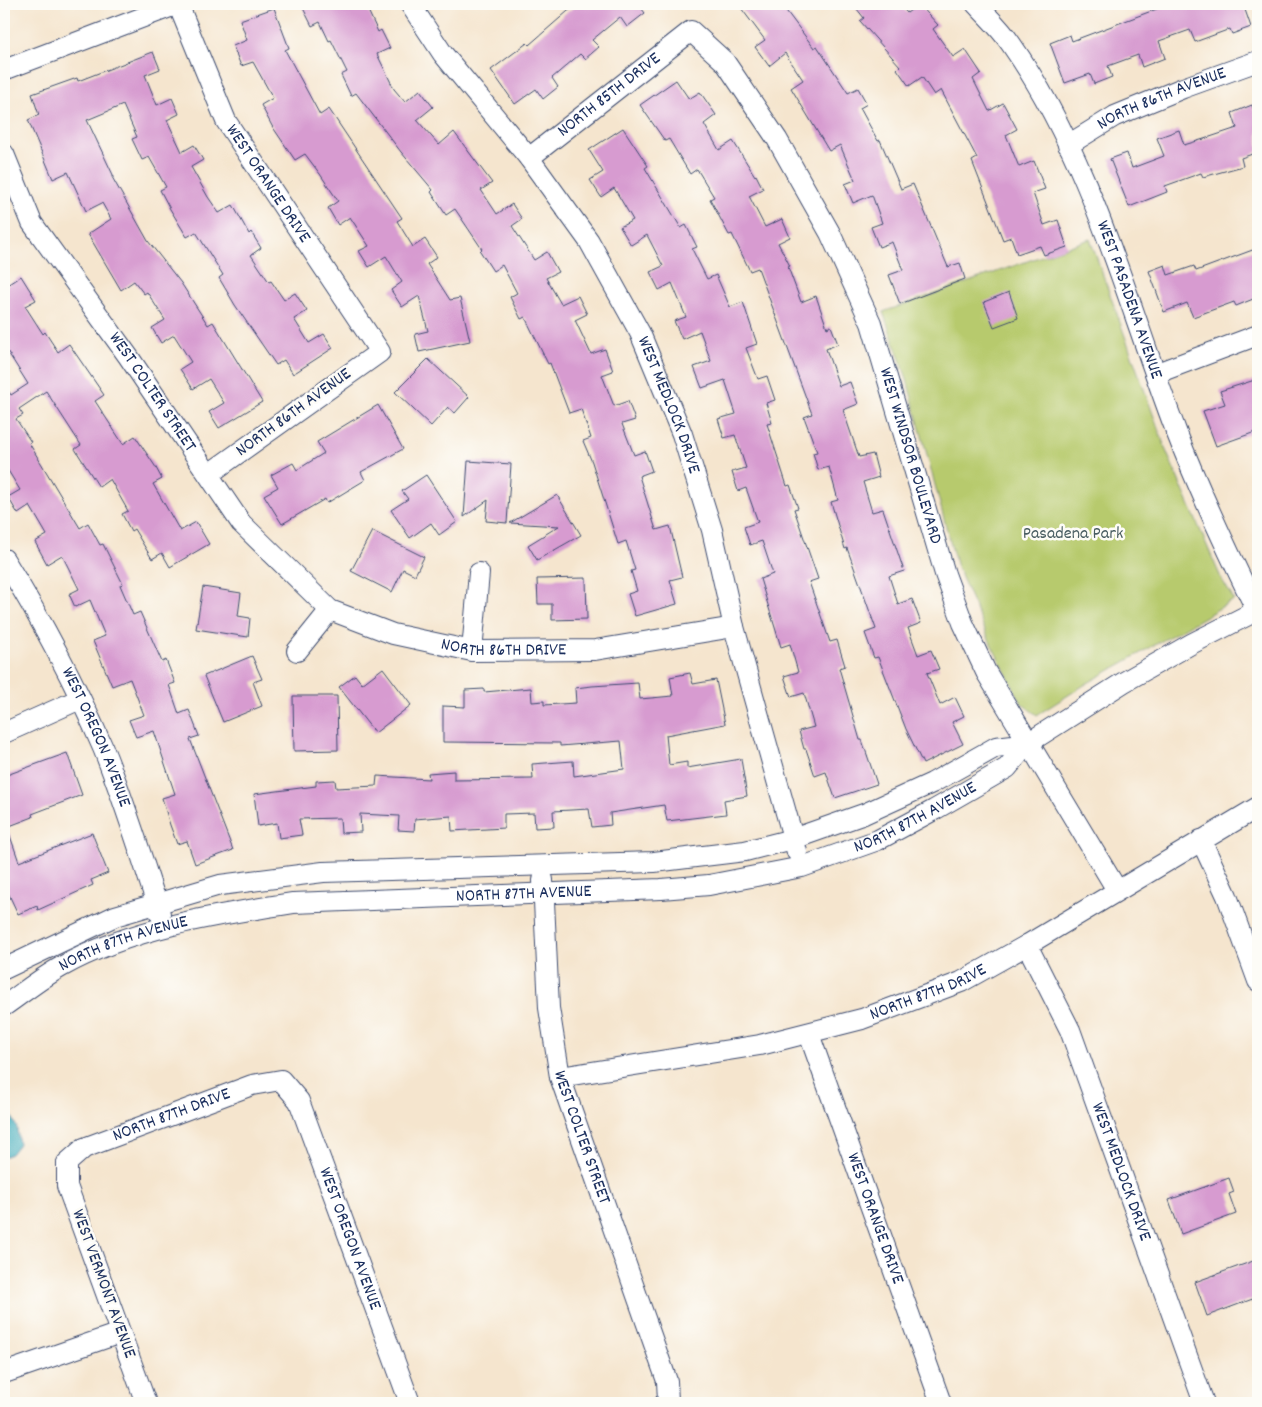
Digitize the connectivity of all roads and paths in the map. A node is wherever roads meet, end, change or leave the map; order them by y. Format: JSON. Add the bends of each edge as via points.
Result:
{"nodes":[{"id":1,"x":178,"y":4,"type":"edge"},
{"id":2,"x":410,"y":4,"type":"edge"},
{"id":3,"x":976,"y":4,"type":"edge"},
{"id":4,"x":691,"y":31,"type":"joint"},
{"id":5,"x":1258,"y":61,"type":"edge"},
{"id":6,"x":4,"y":70,"type":"edge"},
{"id":7,"x":1068,"y":145,"type":"junction"},
{"id":8,"x":4,"y":154,"type":"edge"},
{"id":9,"x":529,"y":158,"type":"junction"},
{"id":10,"x":1258,"y":335,"type":"edge"},
{"id":11,"x":380,"y":352,"type":"joint"},
{"id":12,"x":1156,"y":372,"type":"junction"},
{"id":13,"x":209,"y":474,"type":"junction"},
{"id":14,"x":4,"y":559,"type":"edge"},
{"id":15,"x":479,"y":574,"type":"dead end"},
{"id":16,"x":330,"y":610,"type":"junction"},
{"id":17,"x":1258,"y":610,"type":"edge"},
{"id":18,"x":734,"y":627,"type":"junction"},
{"id":19,"x":297,"y":651,"type":"dead end"},
{"id":20,"x":472,"y":651,"type":"junction"},
{"id":21,"x":80,"y":699,"type":"junction"},
{"id":22,"x":4,"y":733,"type":"edge"},
{"id":23,"x":1028,"y":743,"type":"junction"},
{"id":24,"x":1258,"y":807,"type":"edge"},
{"id":25,"x":793,"y":839,"type":"junction"},
{"id":26,"x":1201,"y":840,"type":"junction"},
{"id":27,"x":542,"y":865,"type":"junction"},
{"id":28,"x":802,"y":867,"type":"junction"},
{"id":29,"x":1118,"y":890,"type":"junction"},
{"id":30,"x":544,"y":893,"type":"junction"},
{"id":31,"x":156,"y":903,"type":"junction"},
{"id":32,"x":164,"y":928,"type":"junction"},
{"id":33,"x":1027,"y":945,"type":"junction"},
{"id":34,"x":4,"y":970,"type":"edge"},
{"id":35,"x":1258,"y":981,"type":"edge"},
{"id":36,"x":4,"y":1006,"type":"edge"},
{"id":37,"x":809,"y":1034,"type":"junction"},
{"id":38,"x":560,"y":1077,"type":"junction"},
{"id":39,"x":282,"y":1080,"type":"joint"},
{"id":40,"x":67,"y":1163,"type":"joint"},
{"id":41,"x":120,"y":1332,"type":"junction"},
{"id":42,"x":4,"y":1373,"type":"edge"},
{"id":43,"x":666,"y":1402,"type":"edge"},
{"id":44,"x":146,"y":1403,"type":"edge"},
{"id":45,"x":410,"y":1403,"type":"edge"},
{"id":46,"x":941,"y":1403,"type":"edge"},
{"id":47,"x":1204,"y":1403,"type":"edge"}],
"edges":[{"from":1,"to":6,"type":"street"},
{"from":1,"to":11,"type":"street","name":"WEST ORANGE DRIVE","via":[[226,121]]},
{"from":2,"to":9,"type":"street","name":"WEST MEDLOCK DRIVE","via":[[443,54]]},
{"from":3,"to":7,"type":"street","name":"WEST PASADENA AVENUE","via":[[1015,50],[1044,95]]},
{"from":4,"to":9,"type":"street","name":"NORTH 85TH DRIVE"},
{"from":4,"to":23,"type":"street","name":"WEST WINDSOR BOULEVARD","via":[[726,62],[777,139],[830,233],[871,322],[945,574],[963,623],[986,672]]},
{"from":5,"to":7,"type":"street","name":"NORTH 86TH AVENUE","via":[[1115,116]]},
{"from":7,"to":12,"type":"street","name":"WEST PASADENA AVENUE","via":[[1096,206]]},
{"from":8,"to":13,"type":"street","name":"WEST COLTER STREET","via":[[32,222]]},
{"from":9,"to":18,"type":"street","name":"WEST MEDLOCK DRIVE","via":[[589,241],[640,333],[682,434],[712,530]]},
{"from":10,"to":12,"type":"street"},
{"from":11,"to":13,"type":"street","name":"NORTH 86TH AVENUE"},
{"from":12,"to":17,"type":"street","name":"WEST PASADENA AVENUE","via":[[1200,489]]},
{"from":13,"to":16,"type":"street","name":"WEST COLTER STREET","via":[[242,523]]},
{"from":14,"to":21,"type":"street","name":"WEST OREGON AVENUE","via":[[29,599]]},
{"from":15,"to":20,"type":"street"},
{"from":16,"to":19,"type":"street"},
{"from":16,"to":20,"type":"street","name":"NORTH 86TH DRIVE","via":[[393,634]]},
{"from":17,"to":23,"type":"street","name":"NORTH 87TH AVENUE","via":[[1124,682]]},
{"from":18,"to":20,"type":"street","name":"NORTH 86TH DRIVE","via":[[595,650]]},
{"from":18,"to":25,"type":"street","name":"WEST MEDLOCK DRIVE"},
{"from":21,"to":22,"type":"street"},
{"from":21,"to":31,"type":"street","name":"WEST OREGON AVENUE","via":[[120,794]]},
{"from":23,"to":25,"type":"street","name":"NORTH 87TH AVENUE","via":[[996,747],[932,783],[864,814]]},
{"from":23,"to":28,"type":"street","name":"NORTH 87TH AVENUE","via":[[1007,768],[934,810],[878,840]]},
{"from":23,"to":29,"type":"street","name":"WEST WINDSOR BOULEVARD"},
{"from":24,"to":26,"type":"street","name":"NORTH 87TH DRIVE"},
{"from":25,"to":27,"type":"street","name":"NORTH 87TH AVENUE","via":[[702,858]]},
{"from":25,"to":28,"type":"street","name":"WEST MEDLOCK DRIVE"},
{"from":26,"to":29,"type":"street","name":"NORTH 87TH DRIVE"},
{"from":26,"to":35,"type":"street"},
{"from":27,"to":30,"type":"street","name":"WEST COLTER STREET"},
{"from":27,"to":31,"type":"street","name":"NORTH 87TH AVENUE","via":[[323,872],[220,885]]},
{"from":28,"to":30,"type":"street","name":"NORTH 87TH AVENUE","via":[[709,886]]},
{"from":29,"to":33,"type":"street","name":"NORTH 87TH DRIVE"},
{"from":30,"to":32,"type":"street","name":"NORTH 87TH AVENUE","via":[[293,903]]},
{"from":30,"to":38,"type":"street","name":"WEST COLTER STREET","via":[[549,1008]]},
{"from":31,"to":32,"type":"street","name":"WEST OREGON AVENUE"},
{"from":31,"to":34,"type":"street","name":"NORTH 87TH AVENUE","via":[[82,930]]},
{"from":32,"to":36,"type":"street","name":"NORTH 87TH AVENUE","via":[[103,947],[69,963]]},
{"from":33,"to":37,"type":"street","name":"NORTH 87TH DRIVE","via":[[961,982],[862,1020]]},
{"from":33,"to":47,"type":"street","name":"WEST MEDLOCK DRIVE","via":[[1070,1030]]},
{"from":37,"to":38,"type":"street","name":"NORTH 87TH DRIVE","via":[[760,1045]]},
{"from":37,"to":46,"type":"street","name":"WEST ORANGE DRIVE"},
{"from":38,"to":43,"type":"street","name":"WEST COLTER STREET","via":[[667,1381]]},
{"from":39,"to":40,"type":"street","name":"NORTH 87TH DRIVE","via":[[252,1085],[84,1148]]},
{"from":39,"to":45,"type":"street","name":"WEST OREGON AVENUE","via":[[300,1101]]},
{"from":40,"to":41,"type":"street","name":"WEST VERMONT AVENUE","via":[[67,1186]]},
{"from":41,"to":42,"type":"street"},
{"from":41,"to":44,"type":"street","name":"WEST VERMONT AVENUE"}]}
